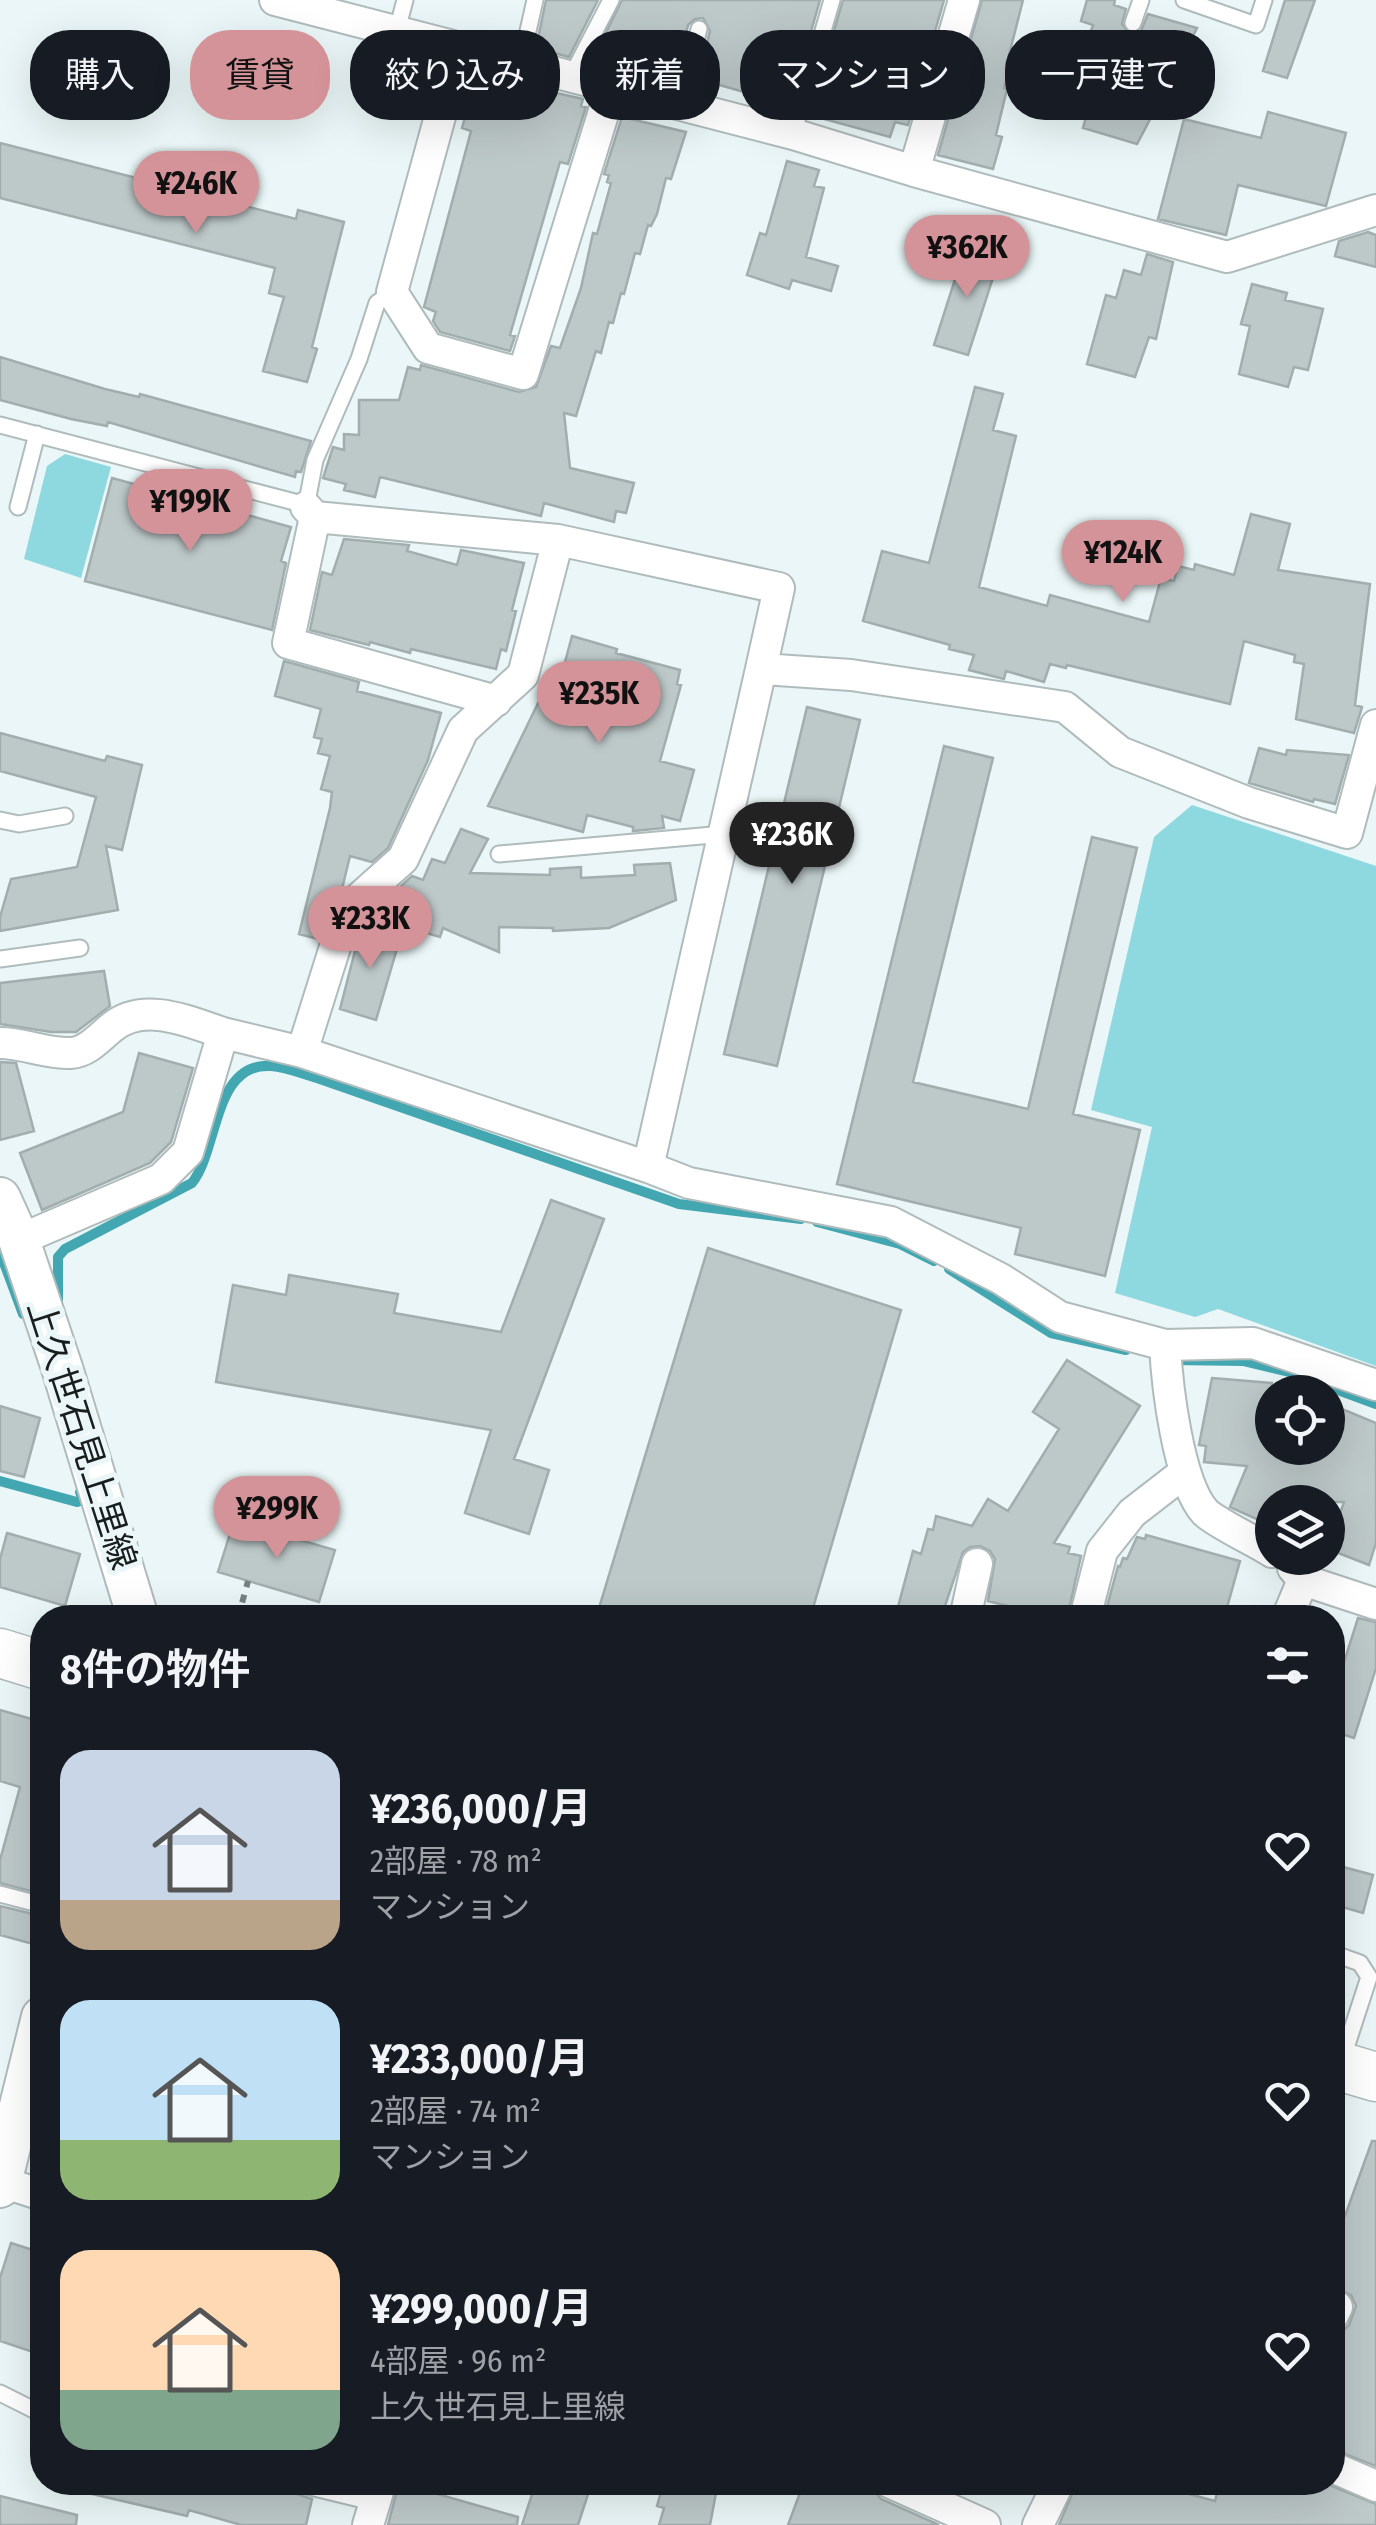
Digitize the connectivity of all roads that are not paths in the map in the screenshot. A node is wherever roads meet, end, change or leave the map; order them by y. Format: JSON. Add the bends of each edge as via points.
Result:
{"nodes":[{"id":1,"x":275,"y":0,"type":"edge"},
{"id":2,"x":405,"y":0,"type":"edge"},
{"id":3,"x":536,"y":0,"type":"edge"},
{"id":4,"x":611,"y":0,"type":"edge"},
{"id":5,"x":832,"y":0,"type":"edge"},
{"id":6,"x":964,"y":0,"type":"edge"},
{"id":7,"x":1141,"y":0,"type":"edge"},
{"id":8,"x":1184,"y":0,"type":"edge"},
{"id":9,"x":1264,"y":0,"type":"edge"},
{"id":10,"x":1133,"y":23,"type":"dead end"},
{"id":11,"x":398,"y":30,"type":"joint"},
{"id":12,"x":529,"y":30,"type":"edge"},
{"id":13,"x":560,"y":71,"type":"edge"},
{"id":14,"x":572,"y":74,"type":"junction"},
{"id":15,"x":580,"y":76,"type":"edge"},
{"id":16,"x":720,"y":114,"type":"edge"},
{"id":17,"x":440,"y":120,"type":"edge"},
{"id":18,"x":601,"y":120,"type":"edge"},
{"id":19,"x":793,"y":134,"type":"junction"},
{"id":20,"x":914,"y":171,"type":"junction"},
{"id":21,"x":1376,"y":210,"type":"edge"},
{"id":22,"x":392,"y":292,"type":"junction"},
{"id":23,"x":0,"y":425,"type":"edge"},
{"id":24,"x":37,"y":434,"type":"junction"},
{"id":25,"x":18,"y":507,"type":"dead end"},
{"id":26,"x":310,"y":512,"type":"junction"},
{"id":27,"x":558,"y":540,"type":"junction"},
{"id":28,"x":761,"y":669,"type":"junction"},
{"id":29,"x":496,"y":700,"type":"junction"},
{"id":30,"x":1376,"y":725,"type":"edge"},
{"id":31,"x":1372,"y":758,"type":"edge"},
{"id":32,"x":65,"y":816,"type":"dead end"},
{"id":33,"x":0,"y":820,"type":"edge"},
{"id":34,"x":724,"y":834,"type":"junction"},
{"id":35,"x":499,"y":854,"type":"dead end"},
{"id":36,"x":80,"y":948,"type":"dead end"},
{"id":37,"x":0,"y":959,"type":"edge"},
{"id":38,"x":223,"y":1034,"type":"junction"},
{"id":39,"x":0,"y":1044,"type":"edge"},
{"id":40,"x":302,"y":1052,"type":"junction"},
{"id":41,"x":648,"y":1167,"type":"junction"},
{"id":42,"x":0,"y":1198,"type":"edge"},
{"id":43,"x":20,"y":1240,"type":"junction"},
{"id":44,"x":1166,"y":1346,"type":"junction"},
{"id":45,"x":1376,"y":1386,"type":"edge"},
{"id":46,"x":1186,"y":1472,"type":"junction"},
{"id":47,"x":1255,"y":1542,"type":"edge"},
{"id":48,"x":978,"y":1564,"type":"dead end"},
{"id":49,"x":1298,"y":1575,"type":"edge"},
{"id":50,"x":1303,"y":1580,"type":"junction"},
{"id":51,"x":1376,"y":1604,"type":"edge"},
{"id":52,"x":134,"y":1605,"type":"edge"},
{"id":53,"x":968,"y":1605,"type":"edge"},
{"id":54,"x":1088,"y":1605,"type":"edge"},
{"id":55,"x":1292,"y":1605,"type":"edge"},
{"id":56,"x":0,"y":1653,"type":"edge"},
{"id":57,"x":30,"y":1662,"type":"edge"},
{"id":58,"x":0,"y":1894,"type":"edge"},
{"id":59,"x":30,"y":1902,"type":"edge"},
{"id":60,"x":1345,"y":1958,"type":"edge"},
{"id":61,"x":1350,"y":2069,"type":"edge"},
{"id":62,"x":27,"y":2079,"type":"edge"},
{"id":63,"x":2,"y":2174,"type":"edge"},
{"id":64,"x":30,"y":2189,"type":"edge"},
{"id":65,"x":0,"y":2394,"type":"edge"},
{"id":66,"x":30,"y":2408,"type":"edge"},
{"id":67,"x":1345,"y":2473,"type":"edge"},
{"id":68,"x":1376,"y":2486,"type":"edge"},
{"id":69,"x":343,"y":2495,"type":"edge"},
{"id":70,"x":918,"y":2495,"type":"edge"},
{"id":71,"x":1053,"y":2495,"type":"edge"},
{"id":72,"x":375,"y":2503,"type":"edge"},
{"id":73,"x":984,"y":2525,"type":"edge"},
{"id":74,"x":1038,"y":2525,"type":"edge"}],
"edges":[{"from":1,"to":11,"type":"street"},
{"from":2,"to":11,"type":"lane"},
{"from":3,"to":12,"type":"lane"},
{"from":4,"to":14,"type":"lane"},
{"from":5,"to":19,"type":"lane"},
{"from":6,"to":20,"type":"street"},
{"from":7,"to":10,"type":"lane"},
{"from":8,"to":9,"type":"lane","via":[[1256,26]]},
{"from":13,"to":14,"type":"street"},
{"from":14,"to":15,"type":"street"},
{"from":16,"to":19,"type":"street"},
{"from":17,"to":22,"type":"street"},
{"from":18,"to":22,"type":"street","via":[[523,374],[428,348]]},
{"from":19,"to":20,"type":"street"},
{"from":20,"to":21,"type":"street","via":[[1227,257]]},
{"from":22,"to":26,"type":"lane","via":[[377,303],[316,460]]},
{"from":23,"to":24,"type":"lane"},
{"from":24,"to":25,"type":"lane"},
{"from":24,"to":26,"type":"lane","via":[[302,504]]},
{"from":26,"to":27,"type":"street"},
{"from":26,"to":29,"type":"street","via":[[288,643]]},
{"from":27,"to":28,"type":"street","via":[[779,588]]},
{"from":27,"to":29,"type":"street","via":[[522,676]]},
{"from":28,"to":31,"type":"street","via":[[851,675],[1066,707],[1120,752],[1347,833]]},
{"from":28,"to":34,"type":"street"},
{"from":29,"to":40,"type":"street","via":[[463,730],[403,858],[347,908]]},
{"from":30,"to":31,"type":"street"},
{"from":32,"to":33,"type":"lane","via":[[19,824]]},
{"from":34,"to":35,"type":"lane"},
{"from":34,"to":41,"type":"street"},
{"from":36,"to":37,"type":"lane"},
{"from":38,"to":39,"type":"street","via":[[141,1012],[72,1053]]},
{"from":38,"to":40,"type":"street"},
{"from":38,"to":43,"type":"street","via":[[188,1152],[176,1167]]},
{"from":40,"to":41,"type":"street"},
{"from":41,"to":44,"type":"street","via":[[689,1183],[891,1222],[1060,1317]]},
{"from":42,"to":43,"type":"main road","name":"上久世石見上里線"},
{"from":43,"to":52,"type":"main road","name":"上久世石見上里線"},
{"from":44,"to":45,"type":"street","via":[[1252,1343]]},
{"from":44,"to":46,"type":"street","via":[[1167,1390]]},
{"from":46,"to":47,"type":"street","via":[[1205,1512]]},
{"from":46,"to":54,"type":"street","via":[[1132,1513],[1102,1551]]},
{"from":48,"to":53,"type":"street"},
{"from":49,"to":50,"type":"street"},
{"from":50,"to":51,"type":"street"},
{"from":50,"to":55,"type":"street"},
{"from":56,"to":57,"type":"highway"},
{"from":58,"to":59,"type":"lane"},
{"from":60,"to":61,"type":"lane","via":[[1369,1977]]},
{"from":62,"to":63,"type":"main road"},
{"from":63,"to":64,"type":"street"},
{"from":65,"to":66,"type":"lane"},
{"from":67,"to":68,"type":"street"},
{"from":69,"to":72,"type":"lane"},
{"from":70,"to":73,"type":"street"},
{"from":71,"to":74,"type":"street"}]}
